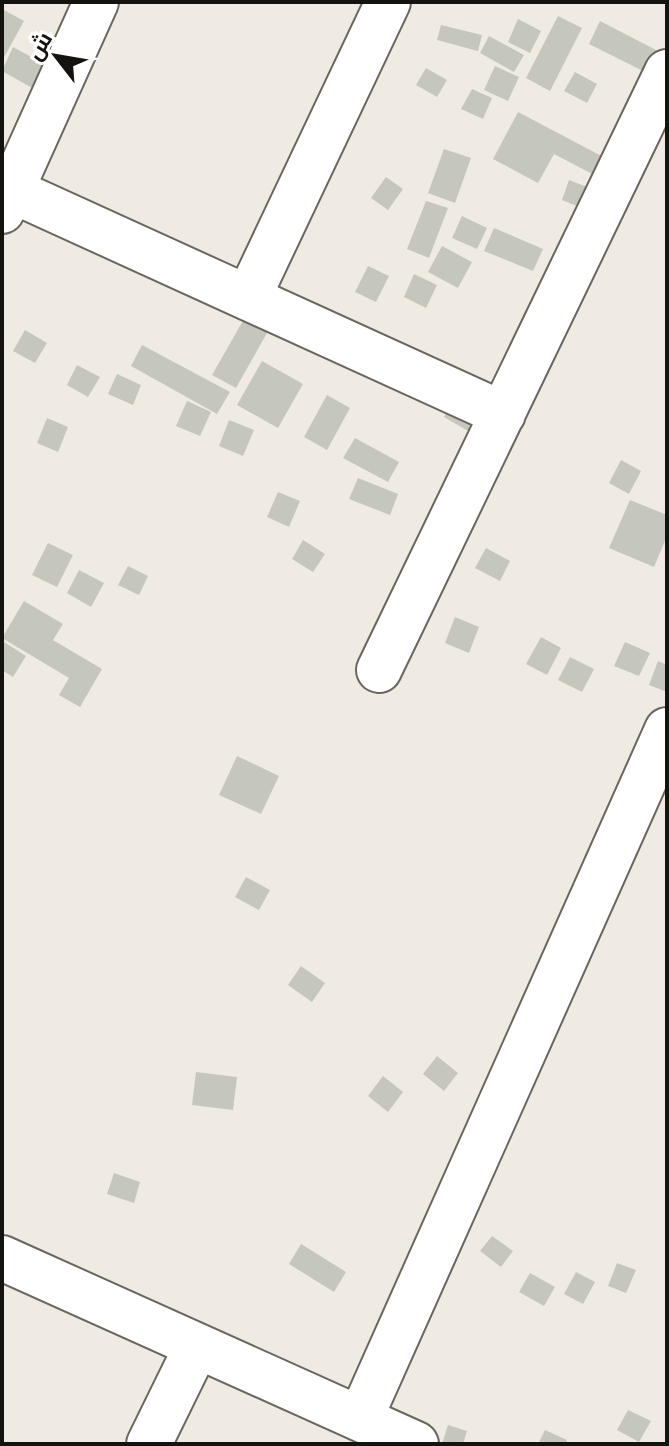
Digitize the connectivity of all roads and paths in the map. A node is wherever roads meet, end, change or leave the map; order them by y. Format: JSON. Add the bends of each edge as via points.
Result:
{"nodes":[{"id":1,"x":96,"y":2,"type":"edge"},
{"id":2,"x":388,"y":2,"type":"edge"},
{"id":3,"x":667,"y":72,"type":"edge"},
{"id":4,"x":7,"y":201,"type":"edge"},
{"id":5,"x":248,"y":298,"type":"junction"},
{"id":6,"x":503,"y":414,"type":"junction"},
{"id":7,"x":379,"y":670,"type":"dead end"},
{"id":8,"x":667,"y":730,"type":"edge"},
{"id":9,"x":2,"y":1258,"type":"edge"},
{"id":10,"x":197,"y":1346,"type":"junction"},
{"id":11,"x":360,"y":1419,"type":"junction"},
{"id":12,"x":149,"y":1444,"type":"edge"},
{"id":13,"x":416,"y":1444,"type":"edge"}],
"edges":[{"from":1,"to":4,"type":"street"},
{"from":2,"to":5,"type":"street"},
{"from":3,"to":6,"type":"street"},
{"from":4,"to":5,"type":"street"},
{"from":5,"to":6,"type":"street"},
{"from":6,"to":7,"type":"street"},
{"from":8,"to":11,"type":"street"},
{"from":9,"to":10,"type":"street"},
{"from":10,"to":11,"type":"street"},
{"from":10,"to":12,"type":"street"},
{"from":11,"to":13,"type":"street"}]}
